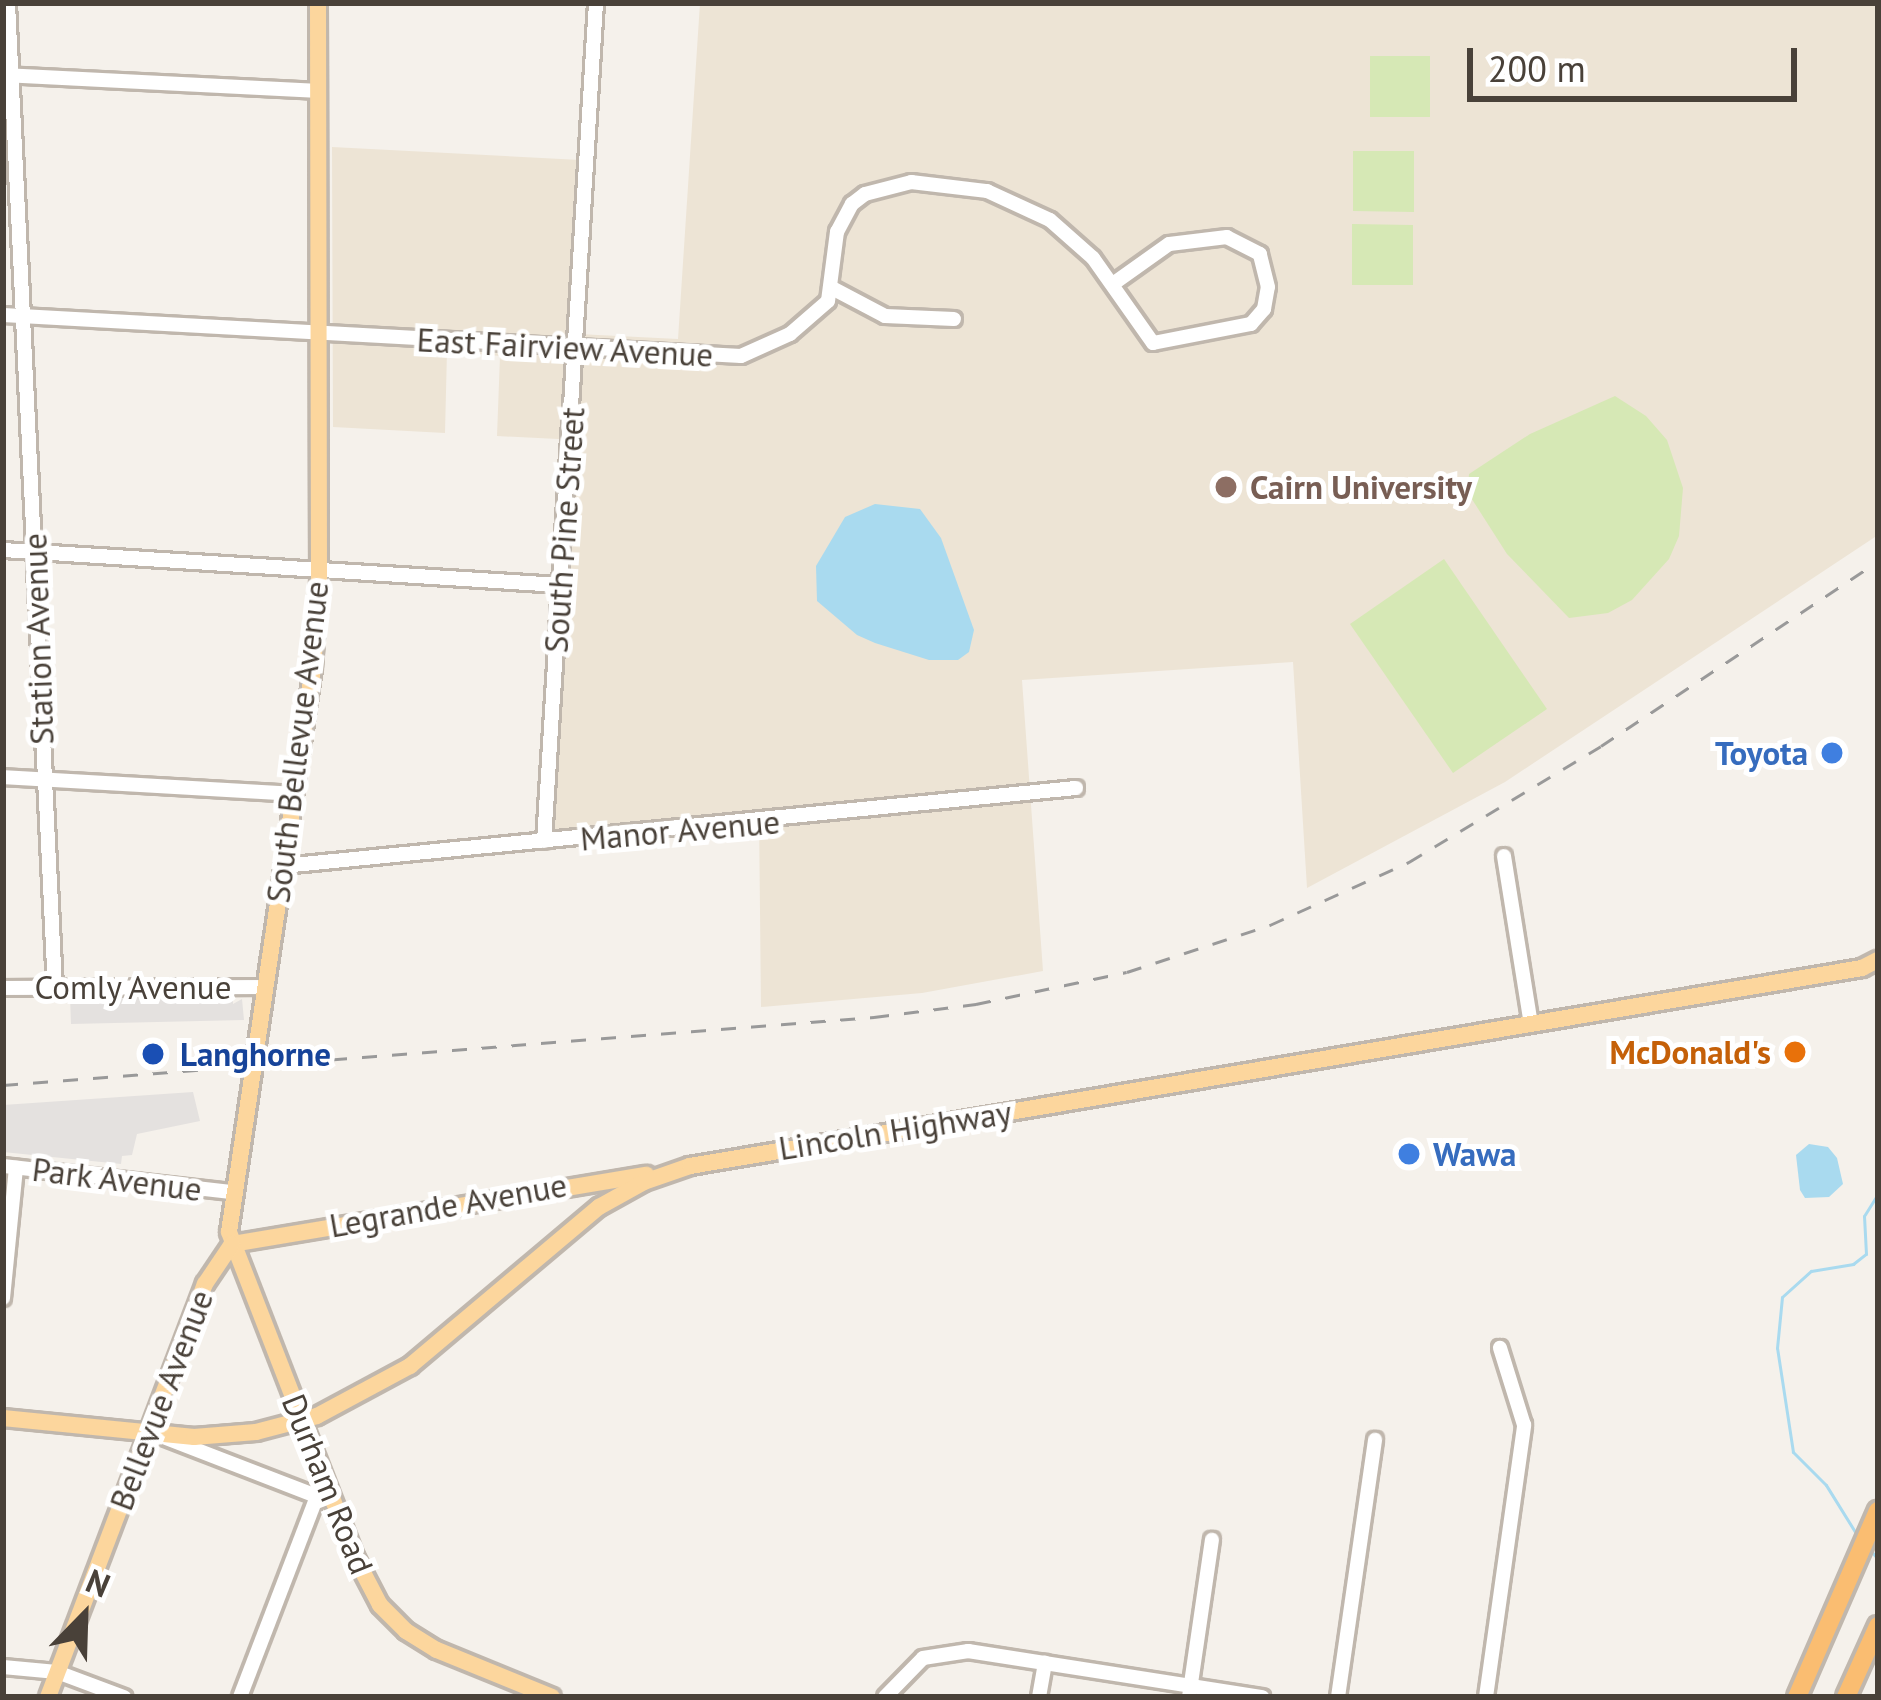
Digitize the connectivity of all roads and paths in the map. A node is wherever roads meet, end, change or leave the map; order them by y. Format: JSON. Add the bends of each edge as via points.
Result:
{"nodes":[{"id":1,"x":8,"y":3,"type":"edge"},
{"id":2,"x":596,"y":3,"type":"edge"},
{"id":3,"x":318,"y":9,"type":"edge"},
{"id":4,"x":7,"y":75,"type":"edge"},
{"id":5,"x":318,"y":91,"type":"junction"},
{"id":6,"x":1113,"y":284,"type":"junction"},
{"id":7,"x":832,"y":289,"type":"junction"},
{"id":8,"x":3,"y":315,"type":"edge"},
{"id":9,"x":23,"y":316,"type":"junction"},
{"id":10,"x":955,"y":319,"type":"dead end"},
{"id":11,"x":318,"y":332,"type":"junction"},
{"id":12,"x":575,"y":349,"type":"junction"},
{"id":13,"x":3,"y":550,"type":"edge"},
{"id":14,"x":34,"y":552,"type":"junction"},
{"id":15,"x":320,"y":568,"type":"junction"},
{"id":16,"x":560,"y":586,"type":"junction"},
{"id":17,"x":43,"y":775,"type":"junction"},
{"id":18,"x":3,"y":777,"type":"edge"},
{"id":19,"x":1076,"y":788,"type":"dead end"},
{"id":20,"x":294,"y":794,"type":"junction"},
{"id":21,"x":544,"y":841,"type":"junction"},
{"id":22,"x":1504,"y":856,"type":"dead end"},
{"id":23,"x":283,"y":866,"type":"junction"},
{"id":24,"x":1872,"y":966,"type":"edge"},
{"id":25,"x":264,"y":987,"type":"junction"},
{"id":26,"x":3,"y":988,"type":"edge"},
{"id":27,"x":55,"y":988,"type":"junction"},
{"id":28,"x":1532,"y":1024,"type":"junction"},
{"id":29,"x":10,"y":1167,"type":"edge"},
{"id":30,"x":665,"y":1173,"type":"junction"},
{"id":31,"x":231,"y":1192,"type":"junction"},
{"id":32,"x":232,"y":1244,"type":"junction"},
{"id":33,"x":3,"y":1298,"type":"edge"},
{"id":34,"x":1500,"y":1348,"type":"dead end"},
{"id":35,"x":3,"y":1418,"type":"edge"},
{"id":36,"x":302,"y":1421,"type":"junction"},
{"id":37,"x":154,"y":1435,"type":"junction"},
{"id":38,"x":1375,"y":1440,"type":"dead end"},
{"id":39,"x":325,"y":1500,"type":"junction"},
{"id":40,"x":1876,"y":1516,"type":"edge"},
{"id":41,"x":1212,"y":1540,"type":"dead end"},
{"id":42,"x":1876,"y":1630,"type":"edge"},
{"id":43,"x":1045,"y":1663,"type":"junction"},
{"id":44,"x":3,"y":1667,"type":"edge"},
{"id":45,"x":58,"y":1672,"type":"junction"},
{"id":46,"x":1190,"y":1691,"type":"edge"},
{"id":47,"x":48,"y":1697,"type":"edge"},
{"id":48,"x":124,"y":1697,"type":"edge"},
{"id":49,"x":240,"y":1697,"type":"edge"},
{"id":50,"x":552,"y":1697,"type":"edge"},
{"id":51,"x":885,"y":1697,"type":"edge"},
{"id":52,"x":1039,"y":1697,"type":"edge"},
{"id":53,"x":1262,"y":1697,"type":"edge"},
{"id":54,"x":1338,"y":1697,"type":"edge"},
{"id":55,"x":1486,"y":1697,"type":"edge"},
{"id":56,"x":1798,"y":1697,"type":"edge"},
{"id":57,"x":1846,"y":1697,"type":"edge"}],
"edges":[{"from":1,"to":4,"type":"street","name":"Station Avenue"},
{"from":2,"to":12,"type":"street","name":"South Pine Street"},
{"from":3,"to":5,"type":"main road","name":"South Bellevue Avenue"},
{"from":4,"to":5,"type":"street"},
{"from":4,"to":9,"type":"street","name":"Station Avenue"},
{"from":5,"to":11,"type":"main road","name":"South Bellevue Avenue"},
{"from":6,"to":6,"type":"street","via":[[1187,239],[1240,240],[1261,254],[1268,277],[1266,304],[1239,331],[1148,341]]},
{"from":6,"to":7,"type":"street","via":[[1067,233],[1016,202],[910,182],[852,204],[837,232]]},
{"from":7,"to":10,"type":"street","via":[[885,316]]},
{"from":7,"to":12,"type":"street","name":"East Fairview Avenue","via":[[804,325],[741,356]]},
{"from":8,"to":9,"type":"street","name":"East Fairview Avenue"},
{"from":9,"to":11,"type":"street","name":"East Fairview Avenue"},
{"from":9,"to":14,"type":"street","name":"Station Avenue"},
{"from":11,"to":12,"type":"street","name":"East Fairview Avenue"},
{"from":11,"to":15,"type":"main road","name":"South Bellevue Avenue"},
{"from":12,"to":16,"type":"street","name":"South Pine Street"},
{"from":13,"to":14,"type":"street"},
{"from":14,"to":15,"type":"street"},
{"from":14,"to":17,"type":"street","name":"Station Avenue"},
{"from":15,"to":16,"type":"street"},
{"from":15,"to":20,"type":"main road","name":"South Bellevue Avenue"},
{"from":16,"to":21,"type":"street","name":"South Pine Street"},
{"from":17,"to":18,"type":"street"},
{"from":17,"to":20,"type":"street"},
{"from":17,"to":27,"type":"street","name":"Station Avenue"},
{"from":19,"to":21,"type":"street","name":"Manor Avenue"},
{"from":20,"to":23,"type":"main road","name":"South Bellevue Avenue"},
{"from":21,"to":23,"type":"street","name":"Manor Avenue"},
{"from":22,"to":28,"type":"street"},
{"from":23,"to":25,"type":"main road","name":"South Bellevue Avenue"},
{"from":24,"to":28,"type":"main road","name":"Lincoln Highway"},
{"from":25,"to":27,"type":"street","name":"Comly Avenue"},
{"from":25,"to":31,"type":"main road","name":"South Bellevue Avenue"},
{"from":26,"to":27,"type":"street","name":"Comly Avenue"},
{"from":28,"to":30,"type":"main road","name":"Lincoln Highway"},
{"from":29,"to":31,"type":"street","name":"Park Avenue"},
{"from":29,"to":33,"type":"street"},
{"from":30,"to":32,"type":"main road","name":"Legrande Avenue"},
{"from":30,"to":36,"type":"main road","name":"Lincoln Highway","via":[[577,1222],[390,1380]]},
{"from":31,"to":32,"type":"main road","name":"South Bellevue Avenue"},
{"from":32,"to":36,"type":"main road","name":"Durham Road"},
{"from":32,"to":37,"type":"main road","name":"Bellevue Avenue","via":[[205,1283]]},
{"from":34,"to":55,"type":"street","via":[[1524,1424]]},
{"from":35,"to":37,"type":"main road","name":"Lincoln Highway"},
{"from":36,"to":37,"type":"main road","name":"Lincoln Highway","via":[[235,1436]]},
{"from":36,"to":39,"type":"main road","name":"Durham Road"},
{"from":37,"to":39,"type":"street"},
{"from":37,"to":45,"type":"main road","name":"Bellevue Avenue"},
{"from":38,"to":54,"type":"street"},
{"from":39,"to":49,"type":"street"},
{"from":39,"to":50,"type":"main road","name":"Durham Road","via":[[370,1590],[406,1631]]},
{"from":40,"to":56,"type":"highway"},
{"from":41,"to":46,"type":"street"},
{"from":42,"to":57,"type":"highway"},
{"from":43,"to":46,"type":"street"},
{"from":43,"to":51,"type":"street","via":[[932,1654]]},
{"from":43,"to":52,"type":"street"},
{"from":44,"to":45,"type":"street"},
{"from":45,"to":47,"type":"main road","name":"Bellevue Avenue"},
{"from":45,"to":48,"type":"street"},
{"from":46,"to":53,"type":"street"}]}
